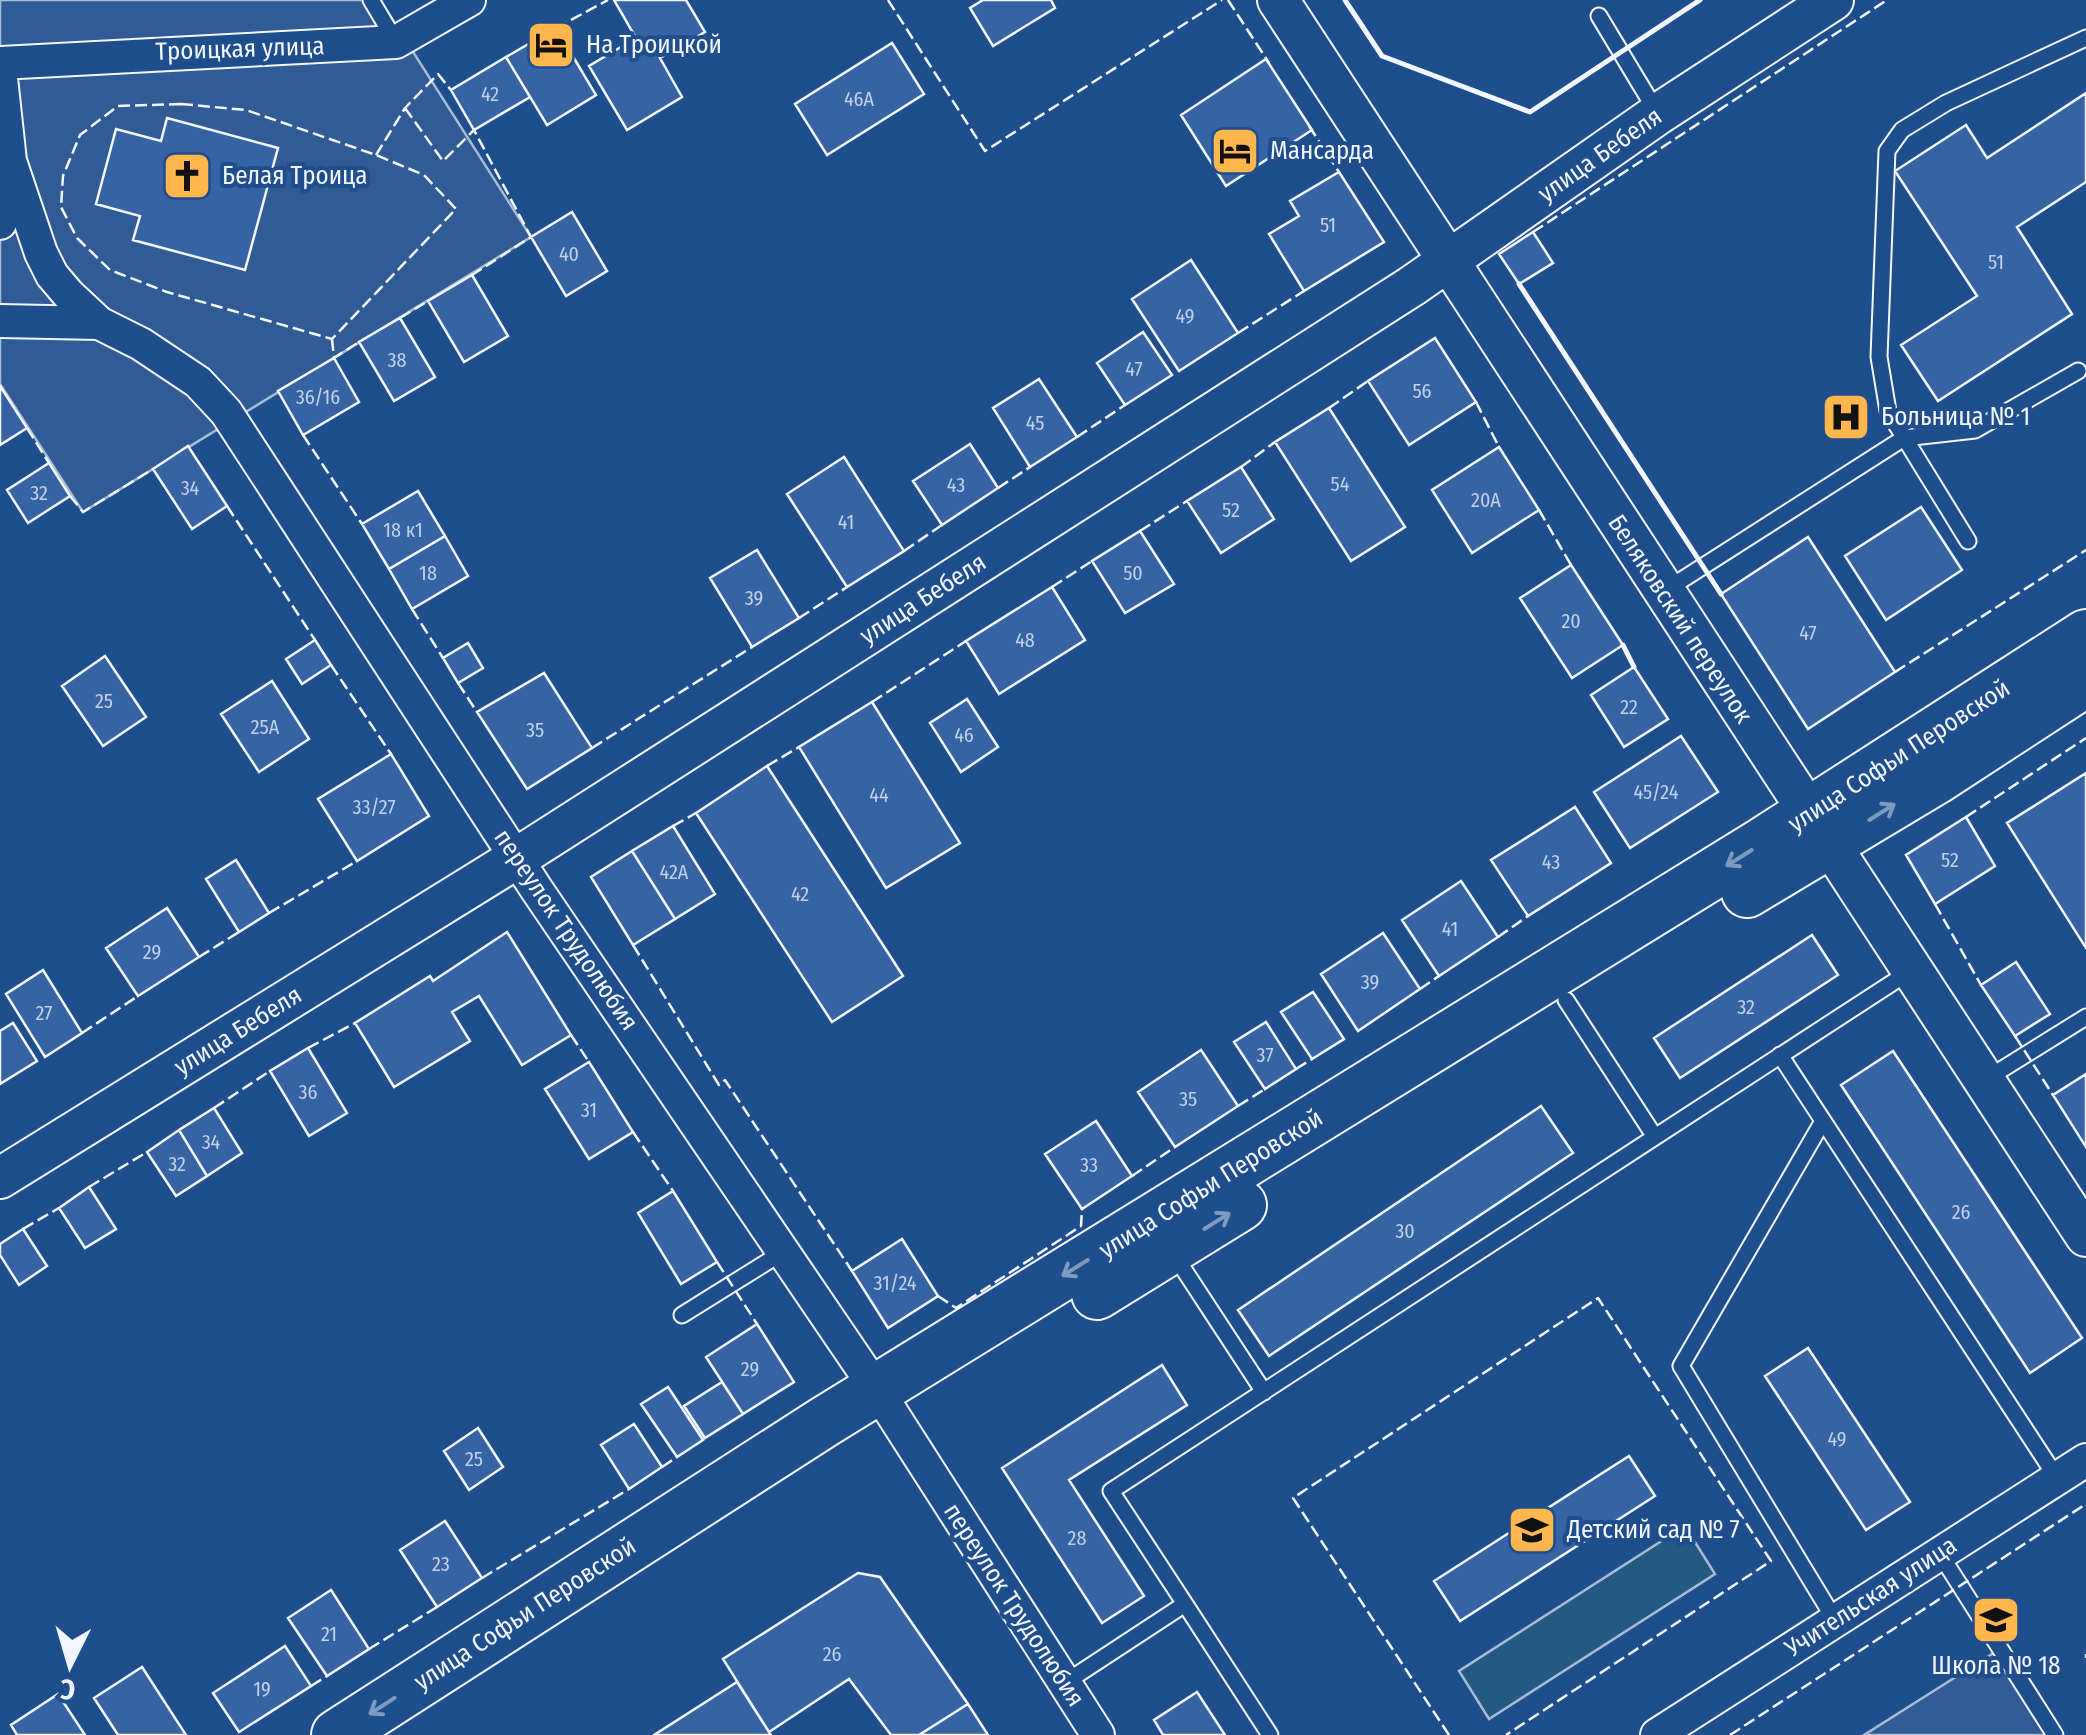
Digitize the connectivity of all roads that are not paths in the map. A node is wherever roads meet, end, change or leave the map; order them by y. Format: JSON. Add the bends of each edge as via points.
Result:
{"nodes":[{"id":1,"x":371,"y":0,"type":"edge"},
{"id":2,"x":468,"y":0,"type":"edge"},
{"id":3,"x":1278,"y":0,"type":"edge"},
{"id":4,"x":1833,"y":0,"type":"edge"},
{"id":5,"x":1599,"y":16,"type":"dead end"},
{"id":6,"x":2086,"y":38,"type":"edge"},
{"id":7,"x":396,"y":42,"type":"junction"},
{"id":8,"x":0,"y":66,"type":"edge"},
{"id":9,"x":1658,"y":114,"type":"junction"},
{"id":10,"x":10,"y":161,"type":"junction"},
{"id":11,"x":0,"y":222,"type":"edge"},
{"id":12,"x":1446,"y":262,"type":"junction"},
{"id":13,"x":0,"y":320,"type":"edge"},
{"id":14,"x":99,"y":323,"type":"junction"},
{"id":15,"x":2078,"y":371,"type":"dead end"},
{"id":16,"x":1904,"y":438,"type":"junction"},
{"id":17,"x":1968,"y":541,"type":"dead end"},
{"id":18,"x":1663,"y":592,"type":"junction"},
{"id":19,"x":2086,"y":635,"type":"edge"},
{"id":20,"x":2086,"y":681,"type":"edge"},
{"id":21,"x":1819,"y":829,"type":"junction"},
{"id":22,"x":517,"y":858,"type":"junction"},
{"id":23,"x":1912,"y":970,"type":"junction"},
{"id":24,"x":1566,"y":1000,"type":"junction"},
{"id":25,"x":2086,"y":1017,"type":"edge"},
{"id":26,"x":1780,"y":1056,"type":"junction"},
{"id":27,"x":1984,"y":1080,"type":"junction"},
{"id":28,"x":1823,"y":1120,"type":"junction"},
{"id":29,"x":1655,"y":1137,"type":"junction"},
{"id":30,"x":0,"y":1178,"type":"edge"},
{"id":31,"x":2086,"y":1236,"type":"edge"},
{"id":32,"x":1171,"y":1250,"type":"junction"},
{"id":33,"x":783,"y":1252,"type":"junction"},
{"id":34,"x":682,"y":1315,"type":"dead end"},
{"id":35,"x":1264,"y":1392,"type":"junction"},
{"id":36,"x":886,"y":1403,"type":"junction"},
{"id":37,"x":2086,"y":1460,"type":"edge"},
{"id":38,"x":2057,"y":1478,"type":"junction"},
{"id":39,"x":1940,"y":1554,"type":"junction"},
{"id":40,"x":1185,"y":1604,"type":"junction"},
{"id":41,"x":1836,"y":1620,"type":"junction"},
{"id":42,"x":1063,"y":1684,"type":"junction"},
{"id":43,"x":337,"y":1735,"type":"edge"},
{"id":44,"x":400,"y":1735,"type":"edge"},
{"id":45,"x":1098,"y":1735,"type":"edge"},
{"id":46,"x":1270,"y":1735,"type":"edge"},
{"id":47,"x":1656,"y":1735,"type":"edge"},
{"id":48,"x":2055,"y":1735,"type":"edge"}],
"edges":[{"from":1,"to":7,"type":"lane"},
{"from":2,"to":7,"type":"street","name":"Троицкая улица"},
{"from":3,"to":12,"type":"street","name":"Беляковский переулок"},
{"from":4,"to":9,"type":"street","name":"улица Бебеля"},
{"from":5,"to":9,"type":"lane"},
{"from":6,"to":16,"type":"lane","via":[[1946,103],[1902,130],[1887,151],[1879,357],[1888,411]]},
{"from":7,"to":8,"type":"street","name":"Троицкая улица"},
{"from":8,"to":10,"type":"street","name":"Троицкая улица"},
{"from":9,"to":12,"type":"street","name":"улица Бебеля"},
{"from":10,"to":11,"type":"street","name":"Троицкая улица"},
{"from":10,"to":14,"type":"street","name":"переулок Трудолюбия","via":[[52,275]]},
{"from":12,"to":18,"type":"street","name":"Беляковский переулок"},
{"from":12,"to":22,"type":"street","name":"улица Бебеля"},
{"from":13,"to":14,"type":"street"},
{"from":14,"to":22,"type":"street","name":"переулок Трудолюбия","via":[[198,382],[226,412]]},
{"from":15,"to":16,"type":"lane","via":[[1975,430]]},
{"from":16,"to":17,"type":"lane"},
{"from":16,"to":18,"type":"lane"},
{"from":18,"to":21,"type":"street","name":"Беляковский переулок"},
{"from":19,"to":21,"type":"main road","name":"улица Софьи Перовской"},
{"from":21,"to":20,"type":"main road","name":"улица Софьи Перовской","one_way":true},
{"from":21,"to":23,"type":"street","name":"Беляковский переулок"},
{"from":21,"to":24,"type":"main road","name":"улица Софьи Перовской"},
{"from":21,"to":36,"type":"main road","name":"улица Софьи Перовской","one_way":true},
{"from":22,"to":30,"type":"street","name":"улица Бебеля"},
{"from":22,"to":33,"type":"street","name":"переулок Трудолюбия"},
{"from":23,"to":26,"type":"lane"},
{"from":23,"to":27,"type":"street","name":"Беляковский переулок"},
{"from":24,"to":29,"type":"lane"},
{"from":32,"to":24,"type":"main road","name":"улица Софьи Перовской","one_way":true},
{"from":25,"to":27,"type":"lane"},
{"from":26,"to":28,"type":"lane"},
{"from":26,"to":29,"type":"lane"},
{"from":27,"to":31,"type":"street","name":"Беляковский переулок"},
{"from":28,"to":38,"type":"lane"},
{"from":28,"to":41,"type":"lane","via":[[1680,1366]]},
{"from":29,"to":35,"type":"lane"},
{"from":32,"to":35,"type":"lane"},
{"from":32,"to":36,"type":"main road","name":"улица Софьи Перовской"},
{"from":33,"to":34,"type":"lane"},
{"from":33,"to":36,"type":"street","name":"переулок Трудолюбия"},
{"from":35,"to":40,"type":"lane","via":[[1111,1491]]},
{"from":36,"to":42,"type":"street","name":"переулок Трудолюбия"},
{"from":36,"to":43,"type":"main road","name":"улица Софьи Перовской","one_way":true},
{"from":36,"to":44,"type":"main road","name":"улица Софьи Перовской"},
{"from":37,"to":38,"type":"street","name":"Учительская улица"},
{"from":38,"to":39,"type":"street","name":"Учительская улица"},
{"from":39,"to":41,"type":"street","name":"Учительская улица"},
{"from":39,"to":48,"type":"lane"},
{"from":40,"to":42,"type":"lane"},
{"from":40,"to":46,"type":"lane"},
{"from":41,"to":47,"type":"street","name":"Учительская улица"},
{"from":42,"to":45,"type":"street","name":"переулок Трудолюбия"}]}
